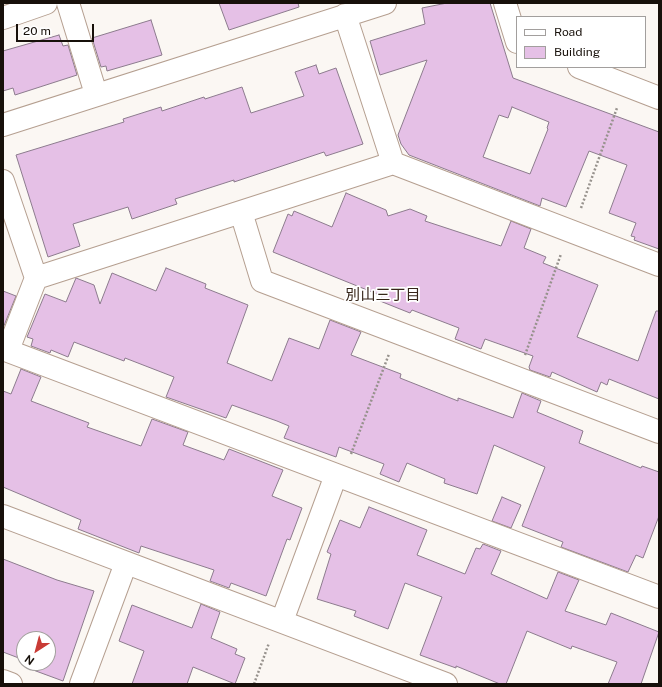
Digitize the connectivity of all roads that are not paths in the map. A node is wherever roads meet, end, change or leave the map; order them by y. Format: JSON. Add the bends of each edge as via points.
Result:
{"nodes":[{"id":1,"x":46,"y":3,"type":"edge"},
{"id":2,"x":68,"y":3,"type":"edge"},
{"id":3,"x":385,"y":3,"type":"edge"},
{"id":4,"x":505,"y":3,"type":"edge"},
{"id":5,"x":345,"y":15,"type":"junction"},
{"id":6,"x":3,"y":18,"type":"edge"},
{"id":7,"x":516,"y":39,"type":"edge"},
{"id":8,"x":582,"y":68,"type":"edge"},
{"id":9,"x":96,"y":94,"type":"junction"},
{"id":10,"x":659,"y":98,"type":"edge"},
{"id":11,"x":3,"y":125,"type":"edge"},
{"id":12,"x":392,"y":163,"type":"junction"},
{"id":13,"x":3,"y":181,"type":"edge"},
{"id":14,"x":242,"y":212,"type":"junction"},
{"id":15,"x":659,"y":265,"type":"edge"},
{"id":16,"x":36,"y":278,"type":"junction"},
{"id":17,"x":5,"y":350,"type":"edge"},
{"id":18,"x":659,"y":432,"type":"edge"},
{"id":19,"x":340,"y":476,"type":"junction"},
{"id":20,"x":3,"y":516,"type":"edge"},
{"id":21,"x":126,"y":563,"type":"junction"},
{"id":22,"x":659,"y":597,"type":"edge"},
{"id":23,"x":280,"y":620,"type":"junction"},
{"id":24,"x":3,"y":681,"type":"edge"},
{"id":25,"x":10,"y":684,"type":"edge"},
{"id":26,"x":81,"y":684,"type":"edge"},
{"id":27,"x":446,"y":684,"type":"edge"}],
"edges":[{"from":1,"to":6,"type":"street"},
{"from":2,"to":9,"type":"street"},
{"from":3,"to":5,"type":"street"},
{"from":4,"to":7,"type":"street"},
{"from":5,"to":9,"type":"street"},
{"from":5,"to":12,"type":"street"},
{"from":8,"to":10,"type":"street"},
{"from":9,"to":11,"type":"street"},
{"from":12,"to":14,"type":"street"},
{"from":12,"to":15,"type":"street"},
{"from":13,"to":16,"type":"street"},
{"from":14,"to":16,"type":"street"},
{"from":14,"to":18,"type":"street","via":[[262,281]]},
{"from":16,"to":17,"type":"street"},
{"from":17,"to":19,"type":"street"},
{"from":19,"to":22,"type":"street"},
{"from":19,"to":23,"type":"street"},
{"from":20,"to":21,"type":"street"},
{"from":21,"to":23,"type":"street"},
{"from":21,"to":26,"type":"street"},
{"from":23,"to":27,"type":"street"},
{"from":24,"to":25,"type":"street"}]}
